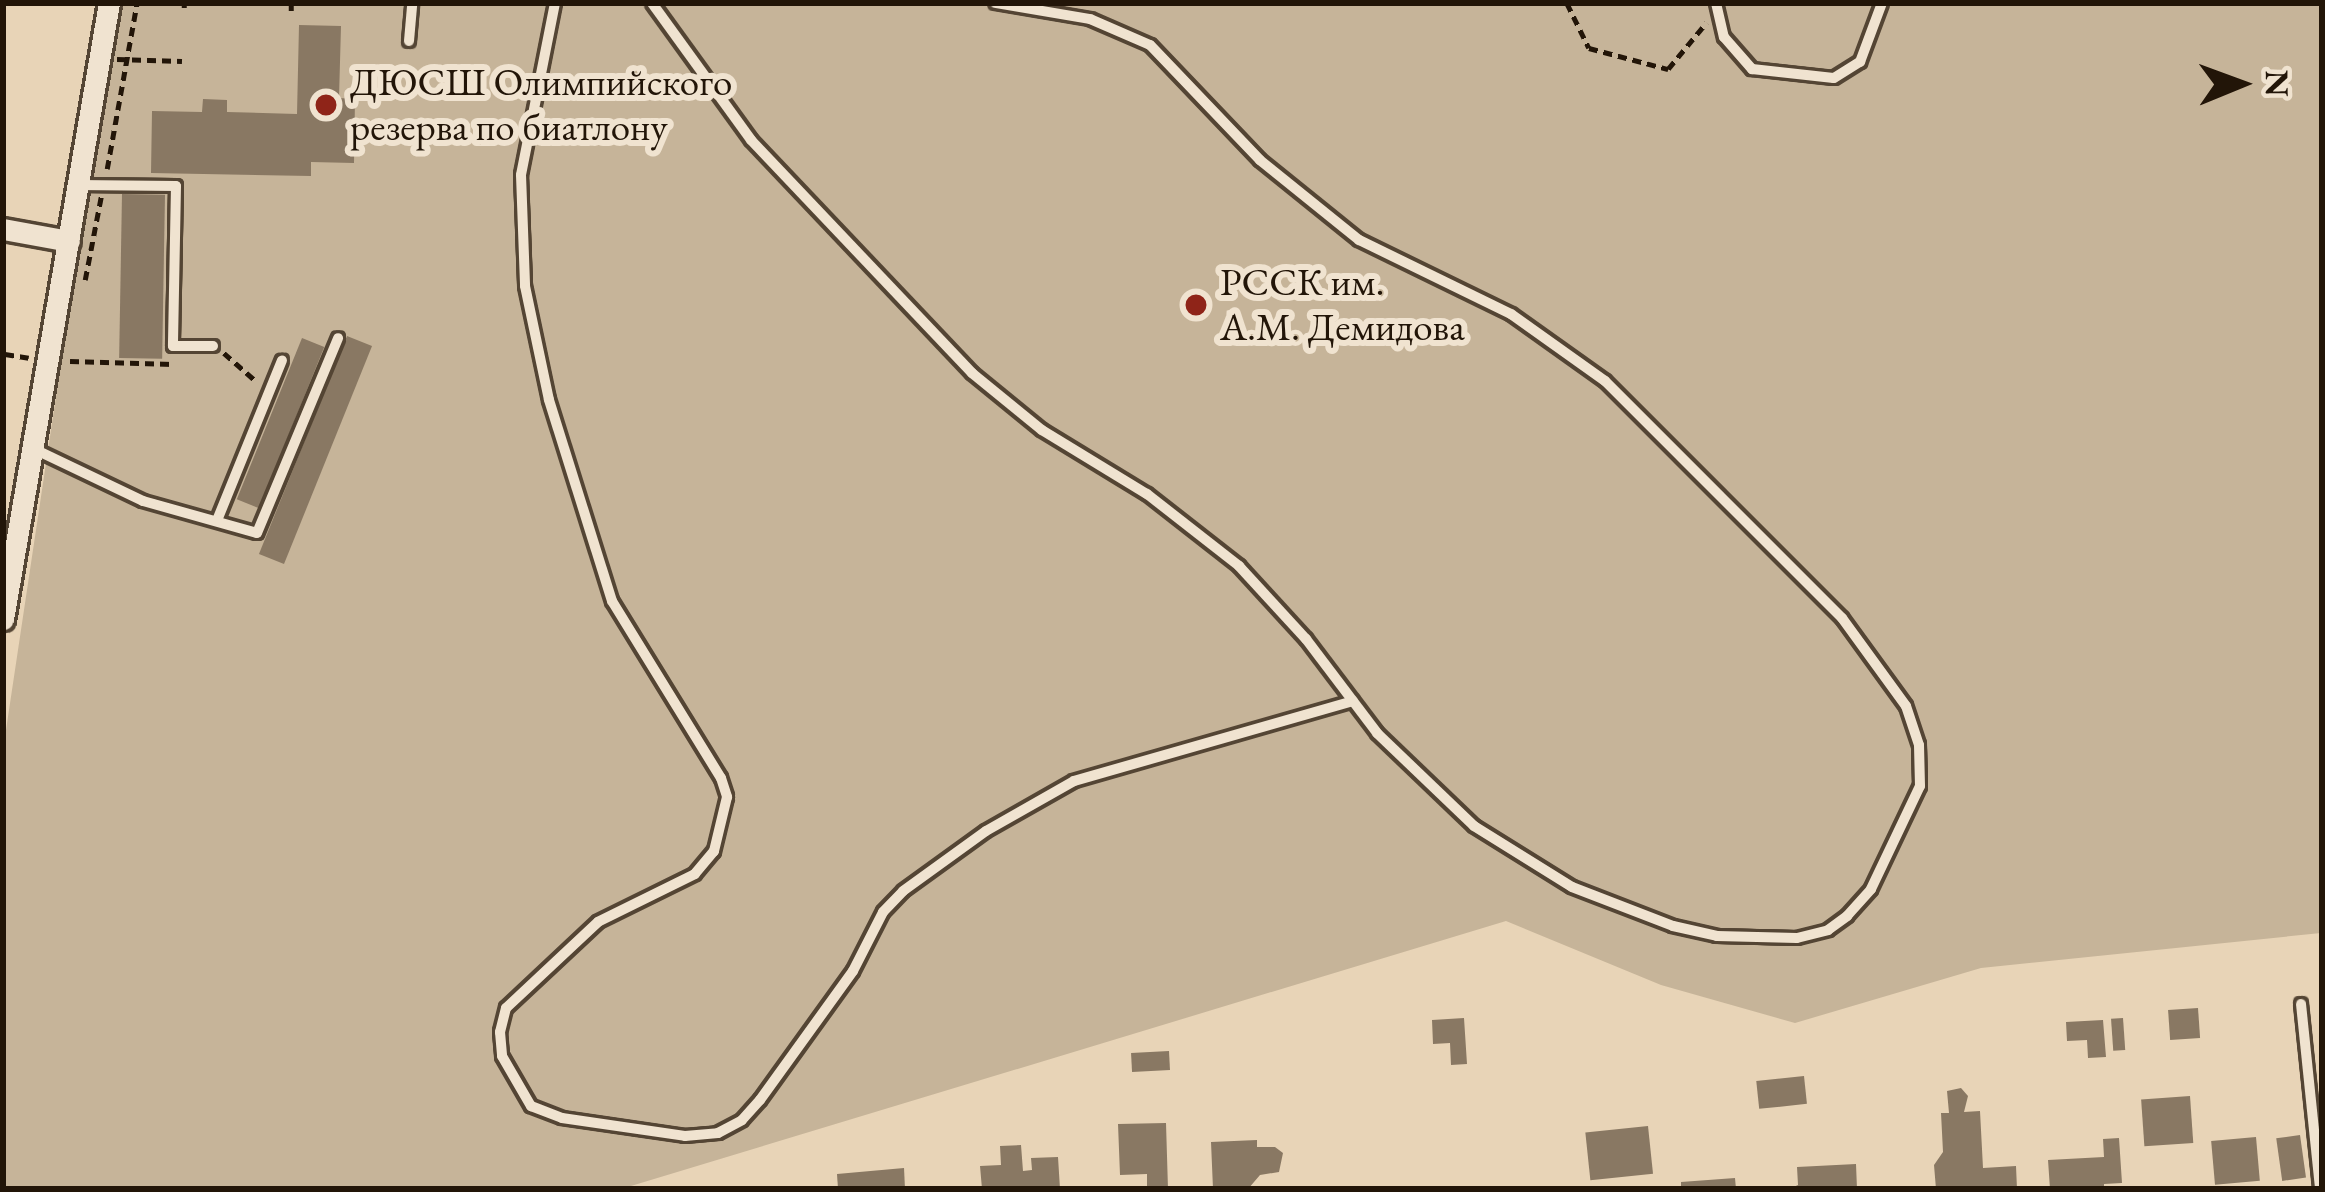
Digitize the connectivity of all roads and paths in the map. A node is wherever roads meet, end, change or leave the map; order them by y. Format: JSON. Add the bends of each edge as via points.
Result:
{"nodes":[{"id":1,"x":109,"y":3,"type":"edge"},
{"id":2,"x":137,"y":3,"type":"edge"},
{"id":3,"x":412,"y":3,"type":"edge"},
{"id":4,"x":555,"y":3,"type":"edge"},
{"id":5,"x":652,"y":3,"type":"edge"},
{"id":6,"x":995,"y":3,"type":"edge"},
{"id":7,"x":1568,"y":3,"type":"edge"},
{"id":8,"x":1882,"y":3,"type":"edge"},
{"id":9,"x":1716,"y":7,"type":"edge"},
{"id":10,"x":410,"y":41,"type":"dead end"},
{"id":11,"x":100,"y":58,"type":"junction"},
{"id":12,"x":127,"y":59,"type":"junction"},
{"id":13,"x":182,"y":61,"type":"dead end"},
{"id":14,"x":77,"y":184,"type":"junction"},
{"id":15,"x":104,"y":185,"type":"junction"},
{"id":16,"x":3,"y":230,"type":"edge"},
{"id":17,"x":69,"y":241,"type":"junction"},
{"id":18,"x":338,"y":338,"type":"dead end"},
{"id":19,"x":173,"y":346,"type":"junction"},
{"id":20,"x":212,"y":346,"type":"joint"},
{"id":21,"x":5,"y":354,"type":"edge"},
{"id":22,"x":48,"y":360,"type":"junction"},
{"id":23,"x":282,"y":360,"type":"dead end"},
{"id":24,"x":268,"y":393,"type":"junction"},
{"id":25,"x":32,"y":448,"type":"junction"},
{"id":26,"x":218,"y":518,"type":"junction"},
{"id":27,"x":3,"y":619,"type":"edge"},
{"id":28,"x":1353,"y":700,"type":"junction"},
{"id":29,"x":2301,"y":1004,"type":"dead end"},
{"id":30,"x":2320,"y":1189,"type":"edge"}],
"edges":[{"from":1,"to":11,"type":"street"},
{"from":2,"to":12,"type":"path"},
{"from":3,"to":10,"type":"lane"},
{"from":4,"to":28,"type":"lane","via":[[521,175],[525,286],[549,400],[612,601],[727,797],[714,850],[694,874],[598,922],[506,1008],[502,1056],[531,1106],[685,1136],[718,1133],[760,1100],[853,971],[884,912],[986,831],[1074,782]]},
{"from":5,"to":28,"type":"lane","via":[[752,140],[972,373],[1239,566]]},
{"from":6,"to":28,"type":"lane","via":[[1137,36],[1260,160],[1358,240],[1511,314],[1605,381],[1875,660],[1906,706],[1920,786],[1871,889],[1828,930],[1797,938],[1717,936],[1630,911],[1518,856],[1431,787]]},
{"from":7,"to":9,"type":"path","via":[[1588,48],[1668,69]]},
{"from":8,"to":9,"type":"lane","via":[[1860,62],[1834,78],[1752,69],[1724,37]]},
{"from":11,"to":12,"type":"path"},
{"from":11,"to":14,"type":"street"},
{"from":12,"to":13,"type":"path"},
{"from":12,"to":15,"type":"path"},
{"from":14,"to":15,"type":"lane"},
{"from":14,"to":17,"type":"street"},
{"from":15,"to":19,"type":"lane","via":[[176,186]]},
{"from":16,"to":17,"type":"street"},
{"from":17,"to":22,"type":"street"},
{"from":18,"to":26,"type":"lane","via":[[257,533]]},
{"from":19,"to":20,"type":"lane"},
{"from":19,"to":22,"type":"path","via":[[174,364]]},
{"from":20,"to":24,"type":"path"},
{"from":21,"to":22,"type":"path"},
{"from":22,"to":25,"type":"street"},
{"from":23,"to":24,"type":"lane"},
{"from":24,"to":26,"type":"lane"},
{"from":25,"to":26,"type":"lane","via":[[143,501]]},
{"from":25,"to":27,"type":"street"},
{"from":29,"to":30,"type":"lane"}]}
